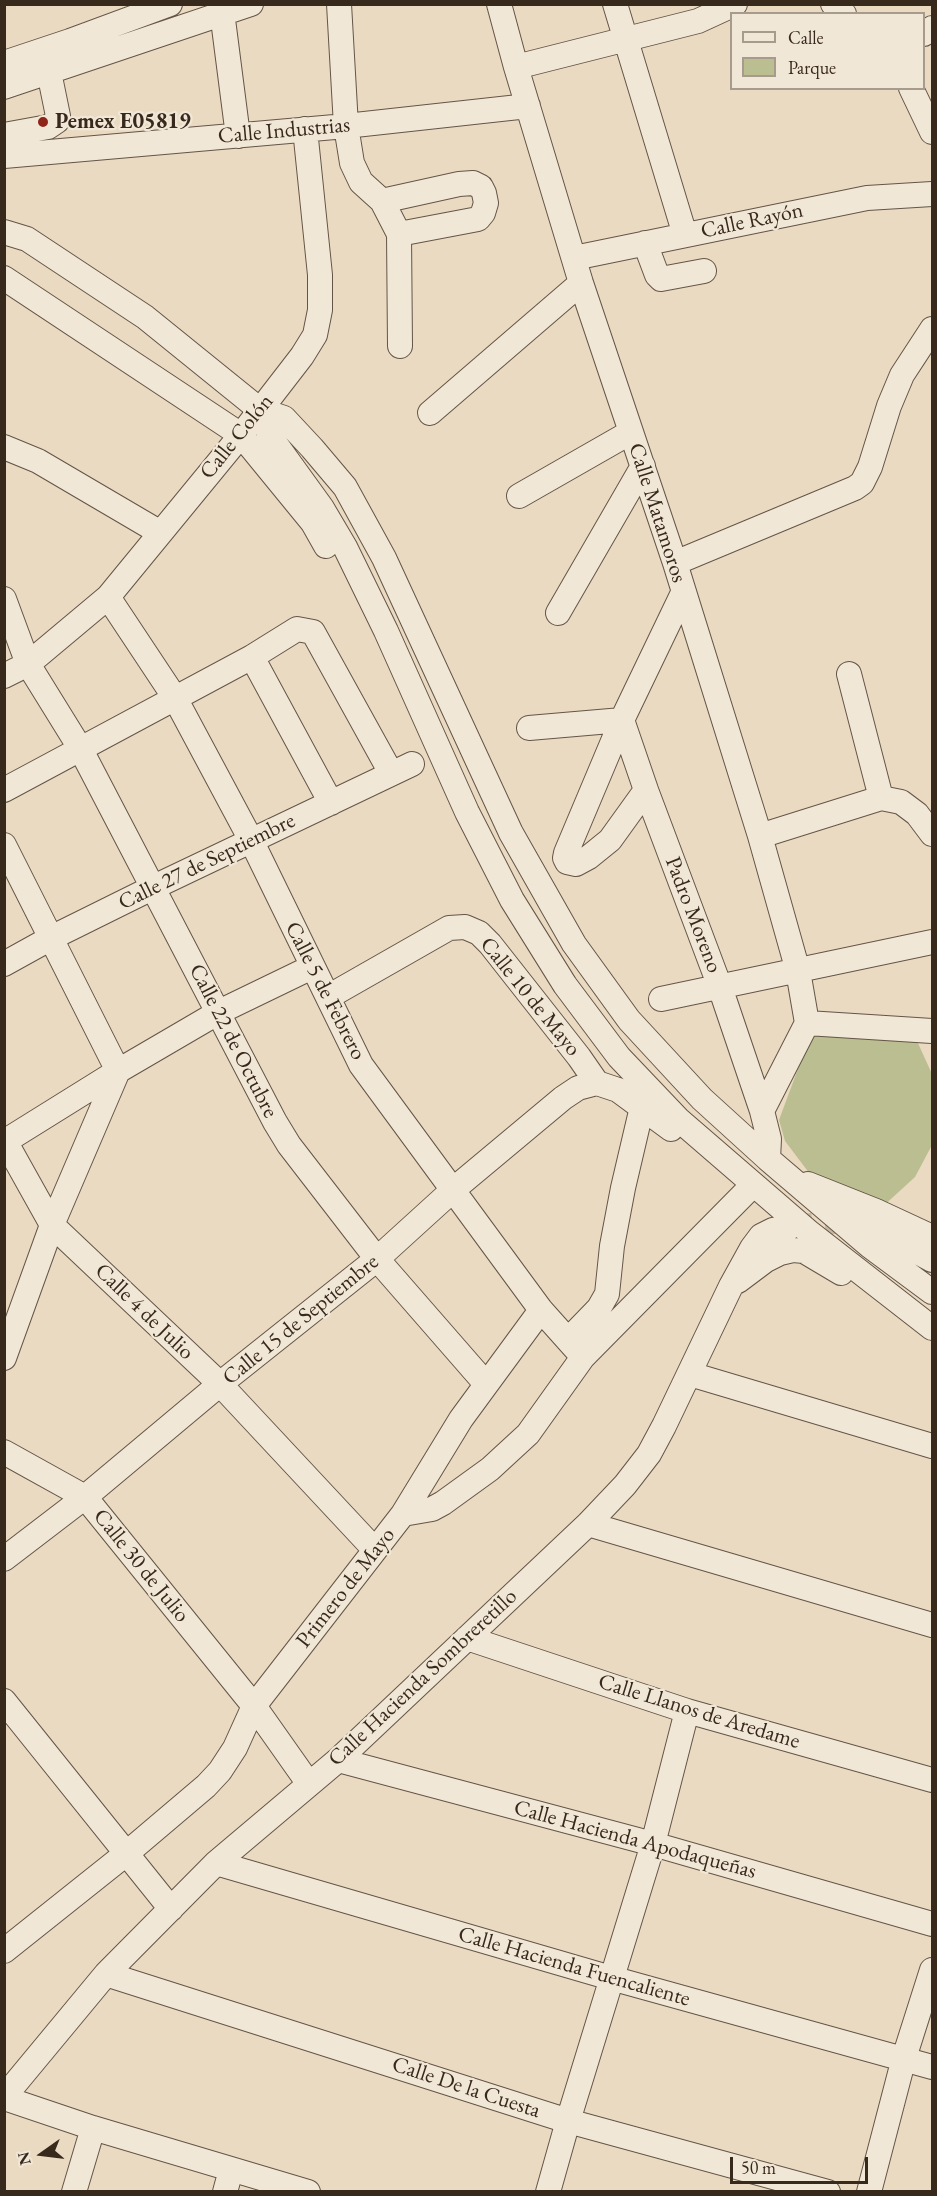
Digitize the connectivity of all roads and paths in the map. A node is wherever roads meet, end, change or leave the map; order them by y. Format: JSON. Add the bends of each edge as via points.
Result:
{"nodes":[{"id":1,"x":170,"y":4,"type":"edge"},
{"id":2,"x":251,"y":4,"type":"edge"},
{"id":3,"x":339,"y":4,"type":"edge"},
{"id":4,"x":499,"y":4,"type":"edge"},
{"id":5,"x":615,"y":4,"type":"edge"},
{"id":6,"x":735,"y":4,"type":"edge"},
{"id":7,"x":222,"y":10,"type":"edge"},
{"id":8,"x":625,"y":40,"type":"junction"},
{"id":9,"x":74,"y":52,"type":"junction"},
{"id":10,"x":4,"y":63,"type":"edge"},
{"id":11,"x":516,"y":67,"type":"junction"},
{"id":12,"x":49,"y":72,"type":"junction"},
{"id":13,"x":4,"y":87,"type":"edge"},
{"id":14,"x":912,"y":90,"type":"edge"},
{"id":15,"x":528,"y":106,"type":"junction"},
{"id":16,"x":346,"y":126,"type":"junction"},
{"id":17,"x":305,"y":129,"type":"junction"},
{"id":18,"x":933,"y":132,"type":"edge"},
{"id":19,"x":4,"y":135,"type":"edge"},
{"id":20,"x":238,"y":136,"type":"junction"},
{"id":21,"x":4,"y":156,"type":"edge"},
{"id":22,"x":933,"y":194,"type":"edge"},
{"id":23,"x":382,"y":201,"type":"junction"},
{"id":24,"x":4,"y":232,"type":"edge"},
{"id":25,"x":399,"y":234,"type":"junction"},
{"id":26,"x":684,"y":235,"type":"junction"},
{"id":27,"x":645,"y":243,"type":"junction"},
{"id":28,"x":574,"y":258,"type":"junction"},
{"id":29,"x":704,"y":271,"type":"dead end"},
{"id":30,"x":5,"y":278,"type":"edge"},
{"id":31,"x":582,"y":283,"type":"junction"},
{"id":32,"x":933,"y":329,"type":"edge"},
{"id":33,"x":400,"y":346,"type":"dead end"},
{"id":34,"x":260,"y":410,"type":"junction"},
{"id":35,"x":430,"y":412,"type":"dead end"},
{"id":36,"x":631,"y":432,"type":"junction"},
{"id":37,"x":241,"y":435,"type":"junction"},
{"id":38,"x":4,"y":447,"type":"edge"},
{"id":39,"x":643,"y":466,"type":"junction"},
{"id":40,"x":519,"y":495,"type":"dead end"},
{"id":41,"x":159,"y":532,"type":"junction"},
{"id":42,"x":327,"y":547,"type":"dead end"},
{"id":43,"x":675,"y":563,"type":"junction"},
{"id":44,"x":683,"y":593,"type":"junction"},
{"id":45,"x":108,"y":597,"type":"junction"},
{"id":46,"x":4,"y":599,"type":"edge"},
{"id":47,"x":558,"y":613,"type":"dead end"},
{"id":48,"x":252,"y":657,"type":"junction"},
{"id":49,"x":28,"y":664,"type":"junction"},
{"id":50,"x":849,"y":674,"type":"dead end"},
{"id":51,"x":4,"y":676,"type":"edge"},
{"id":52,"x":175,"y":698,"type":"junction"},
{"id":53,"x":622,"y":720,"type":"junction"},
{"id":54,"x":529,"y":728,"type":"dead end"},
{"id":55,"x":80,"y":748,"type":"junction"},
{"id":56,"x":4,"y":790,"type":"edge"},
{"id":57,"x":646,"y":790,"type":"junction"},
{"id":58,"x":881,"y":798,"type":"junction"},
{"id":59,"x":331,"y":803,"type":"junction"},
{"id":60,"x":933,"y":834,"type":"edge"},
{"id":61,"x":760,"y":836,"type":"junction"},
{"id":62,"x":251,"y":840,"type":"junction"},
{"id":63,"x":4,"y":845,"type":"edge"},
{"id":64,"x":154,"y":887,"type":"junction"},
{"id":65,"x":51,"y":938,"type":"junction"},
{"id":66,"x":933,"y":942,"type":"edge"},
{"id":67,"x":4,"y":964,"type":"edge"},
{"id":68,"x":312,"y":967,"type":"junction"},
{"id":69,"x":798,"y":971,"type":"junction"},
{"id":70,"x":720,"y":987,"type":"junction"},
{"id":71,"x":328,"y":997,"type":"junction"},
{"id":72,"x":661,"y":999,"type":"dead end"},
{"id":73,"x":219,"y":1012,"type":"junction"},
{"id":74,"x":807,"y":1023,"type":"junction"},
{"id":75,"x":933,"y":1031,"type":"edge"},
{"id":76,"x":118,"y":1071,"type":"junction"},
{"id":77,"x":597,"y":1083,"type":"junction"},
{"id":78,"x":642,"y":1107,"type":"junction"},
{"id":79,"x":762,"y":1111,"type":"junction"},
{"id":80,"x":5,"y":1141,"type":"edge"},
{"id":81,"x":768,"y":1159,"type":"junction"},
{"id":82,"x":790,"y":1178,"type":"junction"},
{"id":83,"x":454,"y":1189,"type":"junction"},
{"id":84,"x":848,"y":1220,"type":"tunnel mouth"},
{"id":85,"x":52,"y":1225,"type":"junction"},
{"id":86,"x":789,"y":1227,"type":"tunnel mouth"},
{"id":87,"x":933,"y":1237,"type":"edge"},
{"id":88,"x":377,"y":1258,"type":"junction"},
{"id":89,"x":933,"y":1260,"type":"edge"},
{"id":90,"x":870,"y":1280,"type":"junction"},
{"id":91,"x":731,"y":1286,"type":"junction"},
{"id":92,"x":933,"y":1292,"type":"edge"},
{"id":93,"x":542,"y":1310,"type":"junction"},
{"id":94,"x":933,"y":1328,"type":"edge"},
{"id":95,"x":575,"y":1349,"type":"junction"},
{"id":96,"x":4,"y":1358,"type":"edge"},
{"id":97,"x":690,"y":1374,"type":"junction"},
{"id":98,"x":220,"y":1384,"type":"junction"},
{"id":99,"x":486,"y":1384,"type":"junction"},
{"id":100,"x":933,"y":1446,"type":"edge"},
{"id":101,"x":4,"y":1452,"type":"edge"},
{"id":102,"x":85,"y":1497,"type":"junction"},
{"id":103,"x":403,"y":1514,"type":"junction"},
{"id":104,"x":588,"y":1524,"type":"junction"},
{"id":105,"x":375,"y":1550,"type":"junction"},
{"id":106,"x":4,"y":1559,"type":"edge"},
{"id":107,"x":933,"y":1625,"type":"edge"},
{"id":108,"x":467,"y":1638,"type":"junction"},
{"id":109,"x":4,"y":1701,"type":"edge"},
{"id":110,"x":254,"y":1706,"type":"junction"},
{"id":111,"x":687,"y":1711,"type":"junction"},
{"id":112,"x":338,"y":1760,"type":"junction"},
{"id":113,"x":933,"y":1780,"type":"edge"},
{"id":114,"x":309,"y":1784,"type":"junction"},
{"id":115,"x":653,"y":1844,"type":"junction"},
{"id":116,"x":127,"y":1853,"type":"junction"},
{"id":117,"x":216,"y":1863,"type":"junction"},
{"id":118,"x":171,"y":1909,"type":"junction"},
{"id":119,"x":933,"y":1924,"type":"edge"},
{"id":120,"x":4,"y":1951,"type":"edge"},
{"id":121,"x":933,"y":1970,"type":"edge"},
{"id":122,"x":106,"y":1974,"type":"junction"},
{"id":123,"x":611,"y":1978,"type":"junction"},
{"id":124,"x":904,"y":2058,"type":"junction"},
{"id":125,"x":933,"y":2067,"type":"edge"},
{"id":126,"x":4,"y":2097,"type":"edge"},
{"id":127,"x":568,"y":2121,"type":"junction"},
{"id":128,"x":93,"y":2128,"type":"junction"},
{"id":129,"x":228,"y":2181,"type":"edge"},
{"id":130,"x":74,"y":2192,"type":"edge"},
{"id":131,"x":308,"y":2192,"type":"edge"},
{"id":132,"x":548,"y":2192,"type":"edge"},
{"id":133,"x":828,"y":2192,"type":"edge"},
{"id":134,"x":869,"y":2192,"type":"edge"}],
"edges":[{"from":1,"to":9,"type":"street"},
{"from":2,"to":7,"type":"street"},
{"from":3,"to":16,"type":"street"},
{"from":4,"to":11,"type":"street","name":"Calle Matamoros"},
{"from":5,"to":8,"type":"street"},
{"from":6,"to":8,"type":"street","via":[[699,21]]},
{"from":7,"to":9,"type":"street"},
{"from":7,"to":20,"type":"street"},
{"from":8,"to":11,"type":"street"},
{"from":8,"to":26,"type":"street"},
{"from":9,"to":10,"type":"street"},
{"from":9,"to":12,"type":"street"},
{"from":11,"to":15,"type":"street","name":"Calle Matamoros"},
{"from":12,"to":13,"type":"street"},
{"from":12,"to":19,"type":"street","via":[[57,121],[48,127]]},
{"from":14,"to":18,"type":"street"},
{"from":15,"to":16,"type":"street","name":"Calle Industrias"},
{"from":15,"to":28,"type":"street","name":"Calle Matamoros"},
{"from":16,"to":17,"type":"street","name":"Calle Industrias"},
{"from":16,"to":23,"type":"street","via":[[356,173]]},
{"from":17,"to":20,"type":"street","name":"Calle Industrias"},
{"from":17,"to":34,"type":"street","name":"Calle Colón","via":[[320,310],[315,335]]},
{"from":20,"to":21,"type":"street","name":"Calle Industrias"},
{"from":22,"to":26,"type":"street","name":"Calle Rayón","via":[[867,198]]},
{"from":23,"to":25,"type":"street"},
{"from":23,"to":25,"type":"street","via":[[459,184],[481,187],[486,203],[478,219]]},
{"from":24,"to":34,"type":"street","via":[[27,239],[145,317]]},
{"from":25,"to":33,"type":"street"},
{"from":26,"to":27,"type":"street","name":"Calle Rayón"},
{"from":27,"to":28,"type":"street","name":"Calle Rayón"},
{"from":27,"to":29,"type":"street","via":[[661,279]]},
{"from":28,"to":31,"type":"street","name":"Calle Matamoros"},
{"from":30,"to":37,"type":"street"},
{"from":31,"to":35,"type":"street"},
{"from":31,"to":36,"type":"street","name":"Calle Matamoros"},
{"from":32,"to":43,"type":"street","via":[[902,375],[867,475],[855,488]]},
{"from":34,"to":37,"type":"street","name":"Calle Colón"},
{"from":34,"to":81,"type":"street","via":[[284,418],[345,487],[384,558],[512,833],[574,944],[629,1020],[702,1099]]},
{"from":34,"to":90,"type":"street","via":[[270,436],[345,547],[467,812],[512,900],[565,985],[619,1057],[678,1119]]},
{"from":36,"to":39,"type":"street","name":"Calle Matamoros"},
{"from":36,"to":40,"type":"street"},
{"from":37,"to":41,"type":"street","name":"Calle Colón"},
{"from":37,"to":42,"type":"street","via":[[313,523]]},
{"from":38,"to":41,"type":"street","via":[[38,461]]},
{"from":39,"to":43,"type":"street","name":"Calle Matamoros"},
{"from":39,"to":47,"type":"street"},
{"from":41,"to":45,"type":"street","name":"Calle Colón"},
{"from":43,"to":44,"type":"street","name":"Calle Matamoros"},
{"from":44,"to":53,"type":"street"},
{"from":44,"to":61,"type":"street","name":"Calle Matamoros"},
{"from":45,"to":49,"type":"street","name":"Calle Colón"},
{"from":45,"to":52,"type":"street","name":"Calle 5 de Febrero"},
{"from":46,"to":49,"type":"street","name":"Calle 22 de Octubre"},
{"from":48,"to":52,"type":"street"},
{"from":48,"to":59,"type":"street"},
{"from":48,"to":59,"type":"street","name":"Calle 27 de Septiembre","via":[[297,629],[313,632],[402,769]]},
{"from":49,"to":51,"type":"street","name":"Calle Colón"},
{"from":49,"to":55,"type":"street","name":"Calle 22 de Octubre"},
{"from":50,"to":58,"type":"street"},
{"from":52,"to":55,"type":"street"},
{"from":52,"to":62,"type":"street","name":"Calle 5 de Febrero"},
{"from":53,"to":54,"type":"street"},
{"from":53,"to":57,"type":"street","name":"Padro Moreno"},
{"from":53,"to":57,"type":"street","via":[[566,853],[567,862],[576,864],[610,840]]},
{"from":55,"to":56,"type":"street"},
{"from":55,"to":64,"type":"street","name":"Calle 22 de Octubre"},
{"from":57,"to":70,"type":"street","name":"Padro Moreno"},
{"from":58,"to":60,"type":"street","via":[[901,802]]},
{"from":58,"to":61,"type":"street"},
{"from":59,"to":62,"type":"street","name":"Calle 27 de Septiembre"},
{"from":61,"to":69,"type":"street","name":"Calle Matamoros"},
{"from":62,"to":64,"type":"street","name":"Calle 27 de Septiembre"},
{"from":62,"to":68,"type":"street","name":"Calle 5 de Febrero"},
{"from":63,"to":65,"type":"street"},
{"from":64,"to":65,"type":"street","name":"Calle 27 de Septiembre"},
{"from":64,"to":73,"type":"street","name":"Calle 22 de Octubre"},
{"from":65,"to":67,"type":"street","name":"Calle 27 de Septiembre"},
{"from":65,"to":76,"type":"street"},
{"from":66,"to":69,"type":"street"},
{"from":68,"to":71,"type":"street","name":"Calle 5 de Febrero"},
{"from":68,"to":73,"type":"street"},
{"from":69,"to":70,"type":"street"},
{"from":69,"to":74,"type":"street","name":"Calle Matamoros"},
{"from":70,"to":72,"type":"street"},
{"from":70,"to":79,"type":"street","name":"Padro Moreno"},
{"from":71,"to":77,"type":"street","name":"Calle 10 de Mayo","via":[[449,928],[465,927],[490,944]]},
{"from":71,"to":83,"type":"street","name":"Calle 5 de Febrero","via":[[361,1065]]},
{"from":73,"to":76,"type":"street"},
{"from":73,"to":88,"type":"street","name":"Calle 22 de Octubre","via":[[289,1145]]},
{"from":74,"to":75,"type":"street"},
{"from":74,"to":79,"type":"street"},
{"from":76,"to":80,"type":"street"},
{"from":76,"to":85,"type":"street"},
{"from":77,"to":78,"type":"street","via":[[618,1090]]},
{"from":77,"to":83,"type":"street","name":"Calle 15 de Septiembre","via":[[578,1088],[563,1098]]},
{"from":78,"to":95,"type":"street","via":[[612,1246],[607,1294]]},
{"from":78,"to":95,"type":"street","name":"Primero de Mayo","via":[[752,1193]]},
{"from":79,"to":81,"type":"street","name":"Padro Moreno","via":[[769,1139]]},
{"from":80,"to":85,"type":"street","name":"Calle 4 de Julio"},
{"from":81,"to":82,"type":"street"},
{"from":82,"to":87,"type":"street"},
{"from":82,"to":92,"type":"street","via":[[870,1246]]},
{"from":83,"to":88,"type":"street","name":"Calle 15 de Septiembre"},
{"from":83,"to":93,"type":"street","name":"Calle 5 de Febrero"},
{"from":84,"to":89,"type":"street","via":[[863,1223]]},
{"from":85,"to":96,"type":"street"},
{"from":85,"to":98,"type":"street","name":"Calle 4 de Julio"},
{"from":86,"to":91,"type":"street","name":"Calle Hacienda Sombreretillo","via":[[761,1236]]},
{"from":88,"to":98,"type":"street","name":"Calle 15 de Septiembre"},
{"from":88,"to":99,"type":"street","name":"Calle 22 de Octubre"},
{"from":90,"to":91,"type":"street","via":[[848,1276],[804,1251],[793,1250],[766,1260]]},
{"from":90,"to":94,"type":"street"},
{"from":91,"to":97,"type":"street","name":"Calle Hacienda Sombreretillo"},
{"from":93,"to":95,"type":"street","name":"Calle 5 de Febrero"},
{"from":93,"to":99,"type":"street"},
{"from":95,"to":103,"type":"street","name":"Primero de Mayo","via":[[528,1434],[490,1469],[443,1503]]},
{"from":97,"to":100,"type":"street"},
{"from":97,"to":104,"type":"street","name":"Calle Hacienda Sombreretillo","via":[[649,1454]]},
{"from":98,"to":102,"type":"street","name":"Calle 15 de Septiembre"},
{"from":98,"to":105,"type":"street","name":"Calle 4 de Julio"},
{"from":99,"to":103,"type":"street","via":[[460,1419]]},
{"from":101,"to":102,"type":"street","name":"Calle 30 de Julio"},
{"from":102,"to":106,"type":"street","name":"Calle 15 de Septiembre"},
{"from":102,"to":110,"type":"street","name":"Calle 30 de Julio"},
{"from":103,"to":105,"type":"street","name":"Primero de Mayo"},
{"from":104,"to":107,"type":"street"},
{"from":104,"to":108,"type":"street","name":"Calle Hacienda Sombreretillo"},
{"from":105,"to":110,"type":"street","name":"Primero de Mayo"},
{"from":108,"to":111,"type":"street","name":"Calle Llanos de Aredame"},
{"from":108,"to":112,"type":"street","name":"Calle Hacienda Sombreretillo"},
{"from":109,"to":116,"type":"street"},
{"from":110,"to":114,"type":"street","name":"Calle 30 de Julio"},
{"from":110,"to":116,"type":"street","name":"Primero de Mayo","via":[[220,1771]]},
{"from":111,"to":113,"type":"street","name":"Calle Llanos de Aredame"},
{"from":111,"to":115,"type":"street"},
{"from":112,"to":114,"type":"street","name":"Calle Hacienda Sombreretillo"},
{"from":112,"to":115,"type":"street","name":"Calle Hacienda Apodaqueñas"},
{"from":114,"to":117,"type":"street","name":"Calle Hacienda Sombreretillo"},
{"from":115,"to":119,"type":"street","name":"Calle Hacienda Apodaqueñas"},
{"from":115,"to":123,"type":"street"},
{"from":116,"to":118,"type":"street"},
{"from":116,"to":120,"type":"street","name":"Primero de Mayo"},
{"from":117,"to":118,"type":"street","name":"Calle Hacienda Sombreretillo"},
{"from":117,"to":123,"type":"street","name":"Calle Hacienda Fuencaliente"},
{"from":118,"to":122,"type":"street","name":"Calle Hacienda Sombreretillo"},
{"from":121,"to":124,"type":"street"},
{"from":122,"to":126,"type":"street","name":"Calle Hacienda Sombreretillo"},
{"from":122,"to":127,"type":"street","name":"Calle De la Cuesta"},
{"from":123,"to":124,"type":"street","name":"Calle Hacienda Fuencaliente"},
{"from":123,"to":127,"type":"street"},
{"from":124,"to":125,"type":"street","name":"Calle Hacienda Fuencaliente"},
{"from":124,"to":134,"type":"street"},
{"from":126,"to":128,"type":"street"},
{"from":127,"to":132,"type":"street"},
{"from":127,"to":133,"type":"street","name":"Calle De la Cuesta"},
{"from":128,"to":129,"type":"street"},
{"from":128,"to":130,"type":"street"},
{"from":129,"to":131,"type":"street"}]}
